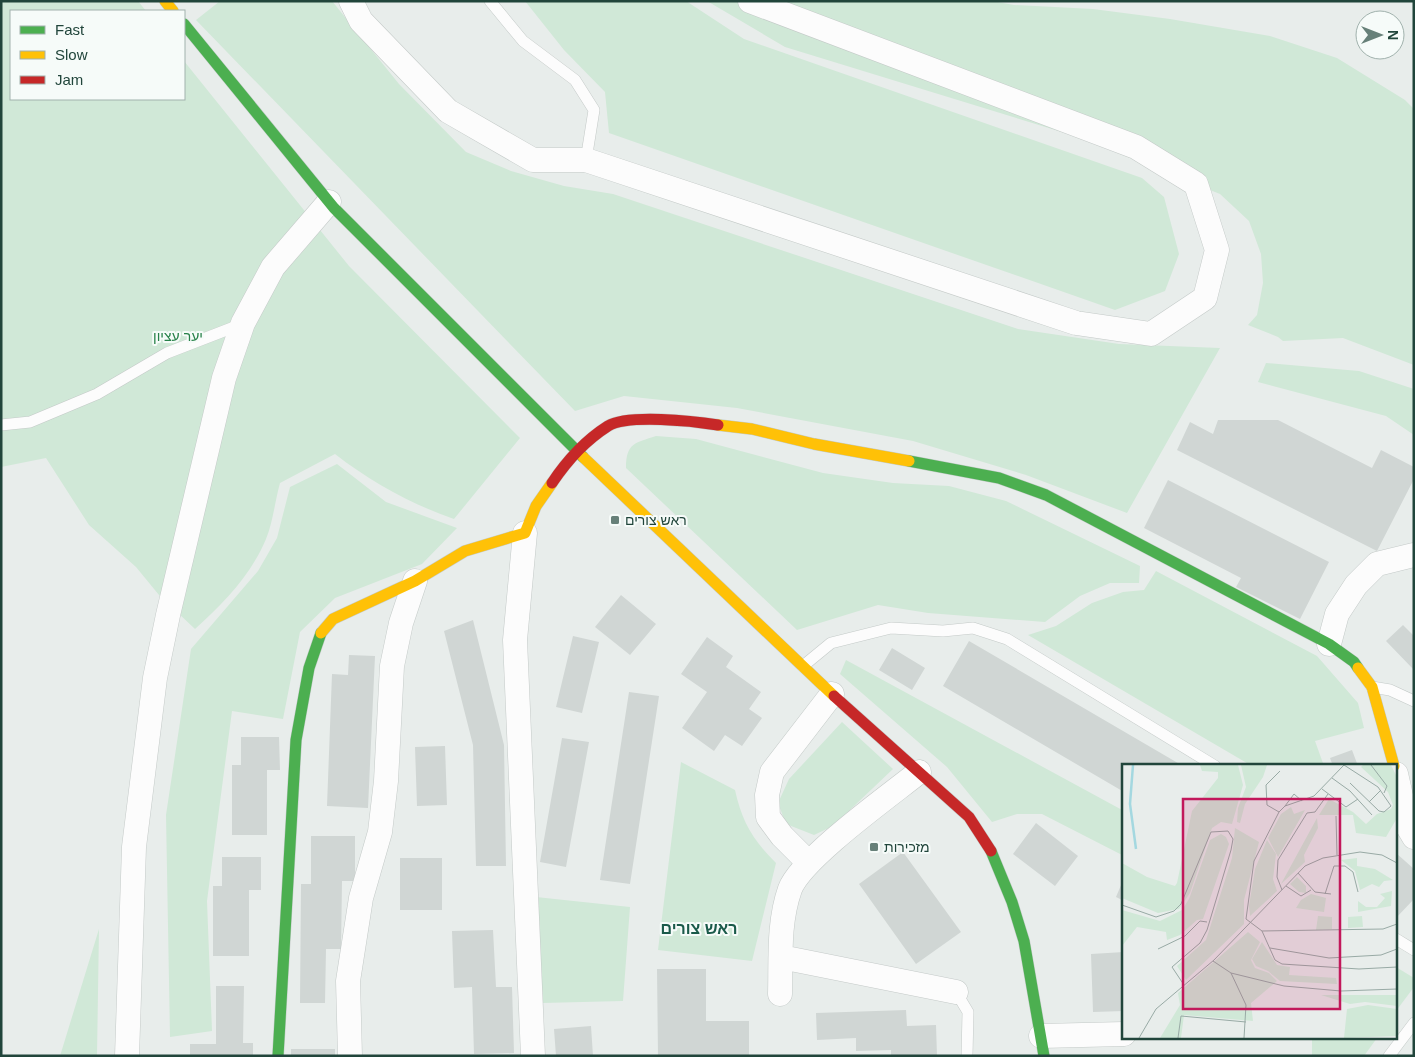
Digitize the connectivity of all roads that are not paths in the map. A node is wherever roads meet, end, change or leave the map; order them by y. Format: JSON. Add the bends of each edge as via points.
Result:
{"nodes":[{"id":1,"x":351,"y":1,"type":"edge"},
{"id":2,"x":490,"y":1,"type":"edge"},
{"id":3,"x":750,"y":1,"type":"edge"},
{"id":4,"x":185,"y":25,"type":"edge"},
{"id":5,"x":586,"y":160,"type":"junction"},
{"id":6,"x":329,"y":202,"type":"junction"},
{"id":7,"x":243,"y":323,"type":"junction"},
{"id":8,"x":1,"y":425,"type":"edge"},
{"id":9,"x":578,"y":451,"type":"junction"},
{"id":10,"x":525,"y":533,"type":"junction"},
{"id":11,"x":1414,"y":555,"type":"edge"},
{"id":12,"x":415,"y":581,"type":"junction"},
{"id":13,"x":1329,"y":644,"type":"junction"},
{"id":14,"x":802,"y":666,"type":"junction"},
{"id":15,"x":1372,"y":687,"type":"junction"},
{"id":16,"x":832,"y":694,"type":"junction"},
{"id":17,"x":1414,"y":701,"type":"edge"},
{"id":18,"x":1212,"y":764,"type":"edge"},
{"id":19,"x":1393,"y":764,"type":"edge"},
{"id":20,"x":919,"y":772,"type":"junction"},
{"id":21,"x":1398,"y":777,"type":"edge"},
{"id":22,"x":1408,"y":793,"type":"edge"},
{"id":23,"x":1414,"y":837,"type":"edge"},
{"id":24,"x":808,"y":862,"type":"junction"},
{"id":25,"x":1398,"y":939,"type":"edge"},
{"id":26,"x":1414,"y":950,"type":"edge"},
{"id":27,"x":781,"y":957,"type":"junction"},
{"id":28,"x":956,"y":992,"type":"joint"},
{"id":29,"x":780,"y":994,"type":"dead end"},
{"id":30,"x":1414,"y":1024,"type":"edge"},
{"id":31,"x":1122,"y":1034,"type":"edge"},
{"id":32,"x":1043,"y":1046,"type":"edge"},
{"id":33,"x":127,"y":1056,"type":"edge"},
{"id":34,"x":278,"y":1056,"type":"edge"},
{"id":35,"x":350,"y":1056,"type":"edge"},
{"id":36,"x":533,"y":1056,"type":"edge"},
{"id":37,"x":967,"y":1056,"type":"edge"},
{"id":38,"x":1389,"y":1056,"type":"edge"}],
"edges":[{"from":1,"to":5,"type":"street","via":[[361,21],[448,111],[532,160]]},
{"from":2,"to":5,"type":"lane","via":[[523,41],[575,80],[594,110]]},
{"from":3,"to":5,"type":"street","via":[[1136,148],[1196,184],[1217,250],[1205,298],[1151,334],[1076,322]]},
{"from":4,"to":6,"type":"street"},
{"from":6,"to":7,"type":"street","via":[[273,267]]},
{"from":6,"to":9,"type":"street"},
{"from":7,"to":8,"type":"lane","via":[[167,353],[97,394],[30,422]]},
{"from":7,"to":33,"type":"street","via":[[224,378],[155,678],[134,847]]},
{"from":9,"to":10,"type":"street","via":[[563,466],[536,506]]},
{"from":9,"to":13,"type":"street","via":[[609,425],[643,419],[690,421],[752,429],[814,444],[999,478],[1046,495]]},
{"from":9,"to":14,"type":"street"},
{"from":10,"to":12,"type":"street","via":[[465,551]]},
{"from":10,"to":36,"type":"street","via":[[515,640]]},
{"from":11,"to":13,"type":"street","via":[[1377,564],[1356,585],[1337,614]]},
{"from":12,"to":34,"type":"street","via":[[333,619],[320,634],[309,668],[296,740]]},
{"from":12,"to":35,"type":"street","via":[[401,623],[392,666],[380,832],[361,898],[348,981]]},
{"from":13,"to":15,"type":"street","via":[[1354,662]]},
{"from":14,"to":16,"type":"street"},
{"from":14,"to":18,"type":"lane","via":[[831,643],[855,635],[891,628],[944,632],[974,628],[1007,639]]},
{"from":15,"to":17,"type":"lane","via":[[1390,690]]},
{"from":15,"to":19,"type":"street"},
{"from":16,"to":20,"type":"street"},
{"from":16,"to":24,"type":"street","via":[[772,772],[767,794],[768,817]]},
{"from":20,"to":24,"type":"street"},
{"from":20,"to":32,"type":"street","via":[[969,817],[994,855],[1024,942]]},
{"from":21,"to":22,"type":"street"},
{"from":22,"to":23,"type":"street","via":[[1408,826]]},
{"from":24,"to":27,"type":"street","via":[[791,887],[782,921]]},
{"from":25,"to":26,"type":"lane"},
{"from":27,"to":28,"type":"street"},
{"from":27,"to":29,"type":"street"},
{"from":28,"to":37,"type":"lane","via":[[968,1012]]},
{"from":30,"to":38,"type":"lane"},
{"from":31,"to":32,"type":"street"}]}
